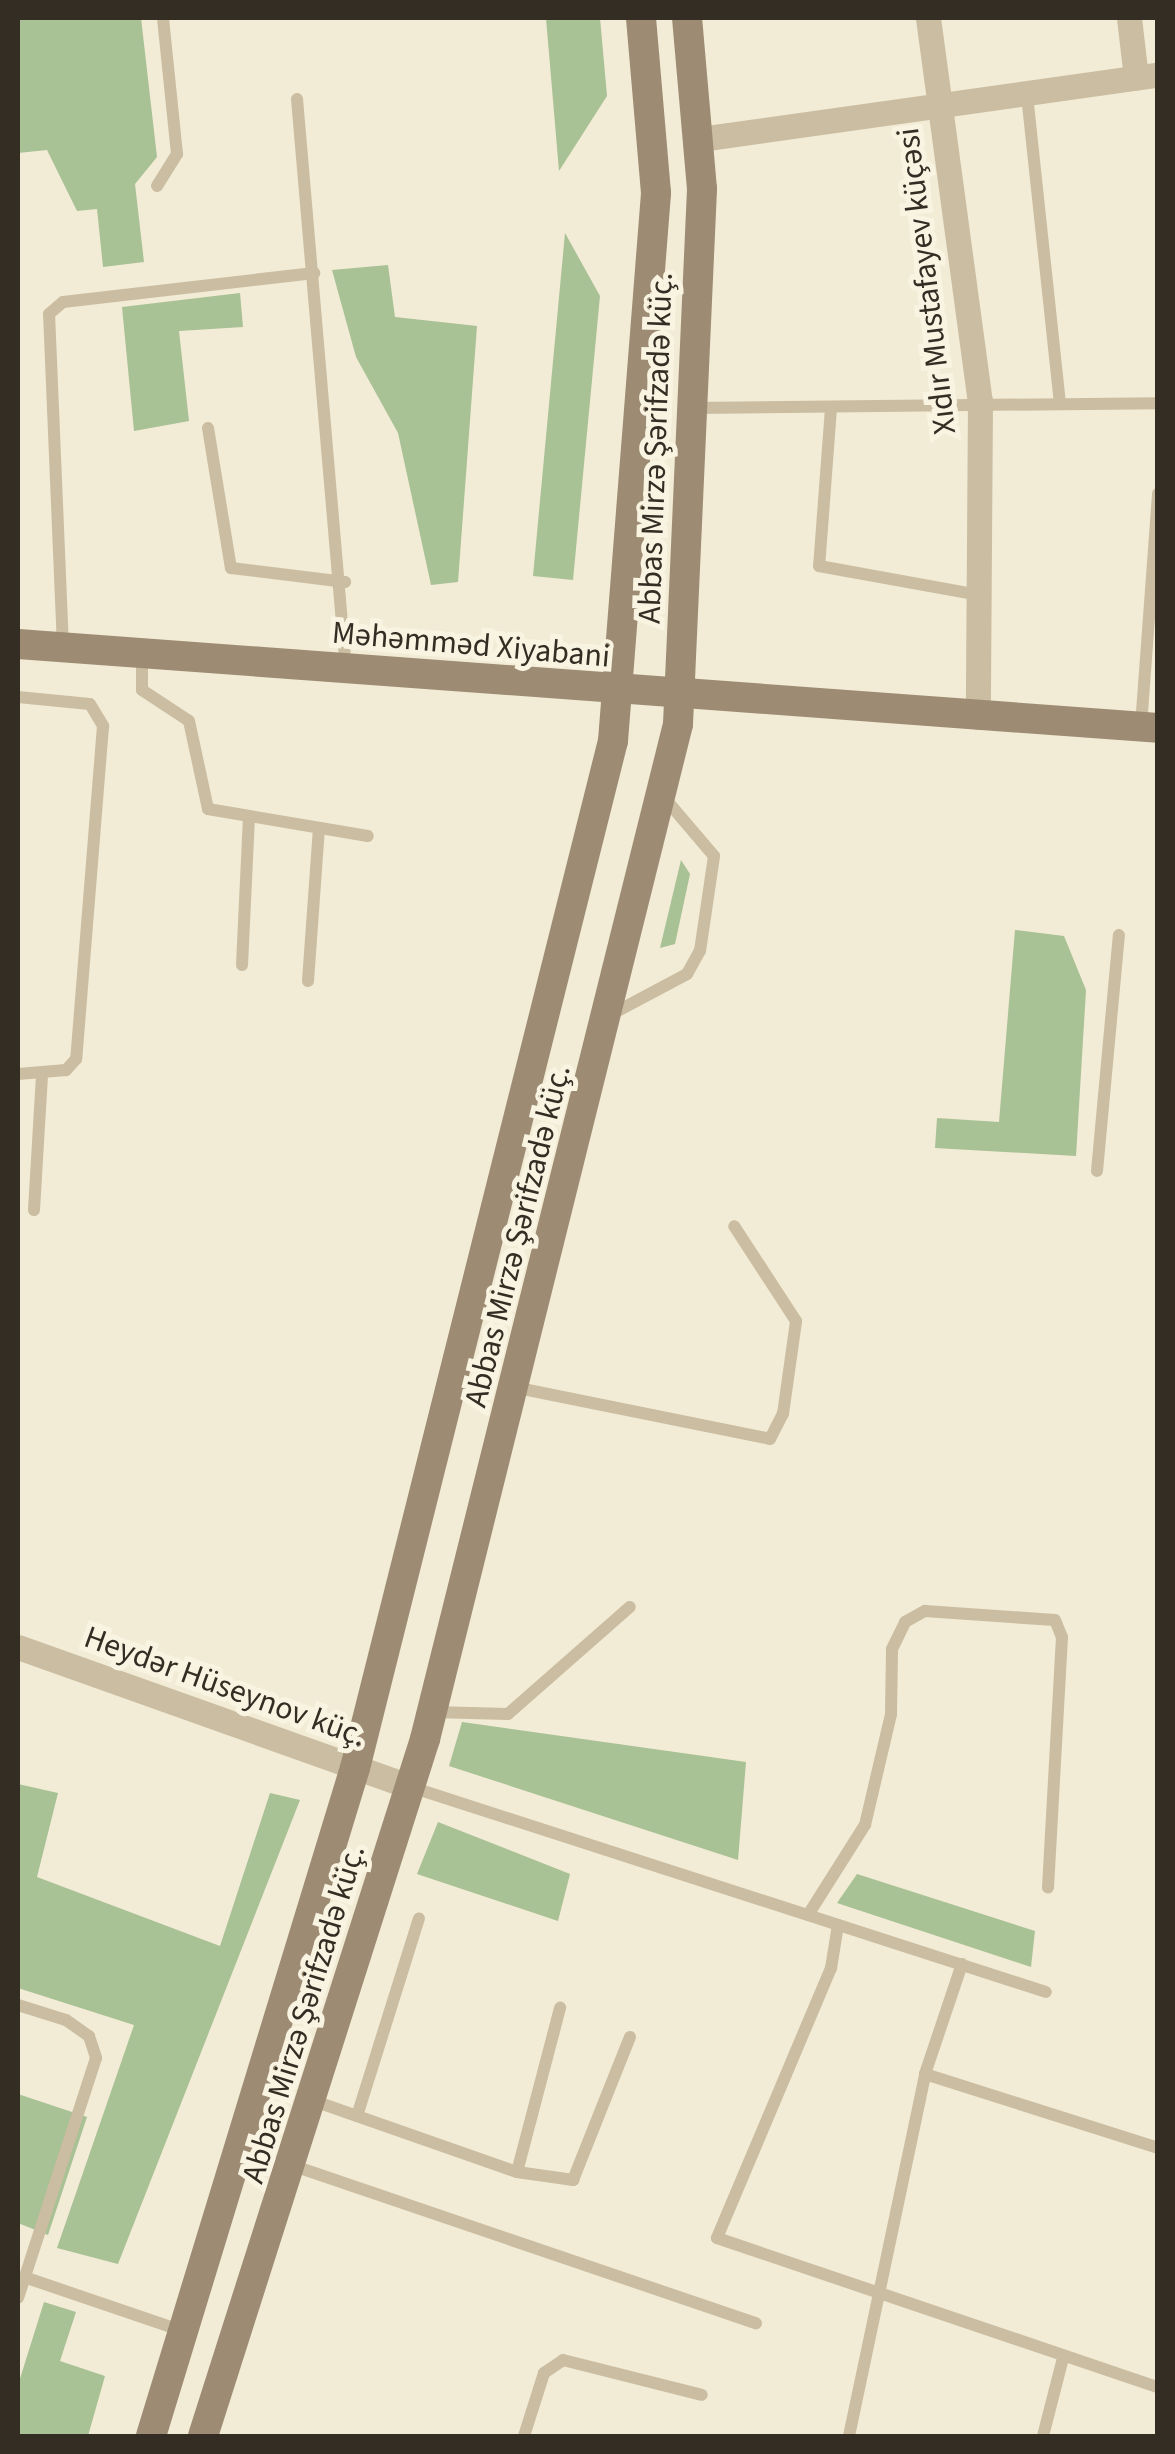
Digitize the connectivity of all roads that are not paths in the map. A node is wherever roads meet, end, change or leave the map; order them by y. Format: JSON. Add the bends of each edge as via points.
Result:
{"nodes":[{"id":1,"x":163,"y":18,"type":"edge"},
{"id":2,"x":641,"y":18,"type":"edge"},
{"id":3,"x":687,"y":18,"type":"edge"},
{"id":4,"x":928,"y":18,"type":"edge"},
{"id":5,"x":1128,"y":18,"type":"edge"},
{"id":6,"x":1147,"y":76,"type":"edge"},
{"id":7,"x":1028,"y":94,"type":"junction"},
{"id":8,"x":297,"y":99,"type":"dead end"},
{"id":9,"x":939,"y":108,"type":"junction"},
{"id":10,"x":700,"y":139,"type":"junction"},
{"id":11,"x":157,"y":186,"type":"dead end"},
{"id":12,"x":314,"y":273,"type":"junction"},
{"id":13,"x":980,"y":402,"type":"junction"},
{"id":14,"x":1060,"y":402,"type":"junction"},
{"id":15,"x":1158,"y":403,"type":"edge"},
{"id":16,"x":694,"y":408,"type":"junction"},
{"id":17,"x":831,"y":408,"type":"junction"},
{"id":18,"x":208,"y":428,"type":"dead end"},
{"id":19,"x":1158,"y":494,"type":"edge"},
{"id":20,"x":345,"y":582,"type":"junction"},
{"id":21,"x":978,"y":595,"type":"junction"},
{"id":22,"x":18,"y":644,"type":"edge"},
{"id":23,"x":62,"y":647,"type":"junction"},
{"id":24,"x":142,"y":653,"type":"junction"},
{"id":25,"x":346,"y":668,"type":"junction"},
{"id":26,"x":619,"y":693,"type":"junction"},
{"id":27,"x":18,"y":697,"type":"edge"},
{"id":28,"x":681,"y":698,"type":"junction"},
{"id":29,"x":978,"y":717,"type":"junction"},
{"id":30,"x":1149,"y":727,"type":"edge"},
{"id":31,"x":662,"y":795,"type":"junction"},
{"id":32,"x":249,"y":820,"type":"junction"},
{"id":33,"x":318,"y":830,"type":"junction"},
{"id":34,"x":368,"y":836,"type":"dead end"},
{"id":35,"x":1119,"y":935,"type":"dead end"},
{"id":36,"x":242,"y":966,"type":"dead end"},
{"id":37,"x":308,"y":981,"type":"dead end"},
{"id":38,"x":607,"y":1016,"type":"junction"},
{"id":39,"x":18,"y":1074,"type":"edge"},
{"id":40,"x":42,"y":1074,"type":"junction"},
{"id":41,"x":1097,"y":1171,"type":"dead end"},
{"id":42,"x":34,"y":1210,"type":"dead end"},
{"id":43,"x":734,"y":1226,"type":"dead end"},
{"id":44,"x":518,"y":1388,"type":"junction"},
{"id":45,"x":630,"y":1607,"type":"dead end"},
{"id":46,"x":18,"y":1647,"type":"edge"},
{"id":47,"x":432,"y":1712,"type":"junction"},
{"id":48,"x":355,"y":1768,"type":"junction"},
{"id":49,"x":412,"y":1787,"type":"junction"},
{"id":50,"x":1048,"y":1888,"type":"dead end"},
{"id":51,"x":808,"y":1915,"type":"junction"},
{"id":52,"x":420,"y":1918,"type":"dead end"},
{"id":53,"x":838,"y":1925,"type":"junction"},
{"id":54,"x":962,"y":1964,"type":"junction"},
{"id":55,"x":1046,"y":1992,"type":"dead end"},
{"id":56,"x":18,"y":2004,"type":"edge"},
{"id":57,"x":560,"y":2008,"type":"dead end"},
{"id":58,"x":630,"y":2036,"type":"dead end"},
{"id":59,"x":924,"y":2074,"type":"junction"},
{"id":60,"x":316,"y":2102,"type":"junction"},
{"id":61,"x":357,"y":2116,"type":"junction"},
{"id":62,"x":1158,"y":2148,"type":"edge"},
{"id":63,"x":294,"y":2166,"type":"junction"},
{"id":64,"x":518,"y":2172,"type":"junction"},
{"id":65,"x":24,"y":2277,"type":"junction"},
{"id":66,"x":872,"y":2296,"type":"junction"},
{"id":67,"x":18,"y":2298,"type":"edge"},
{"id":68,"x":756,"y":2323,"type":"dead end"},
{"id":69,"x":186,"y":2332,"type":"junction"},
{"id":70,"x":1063,"y":2358,"type":"junction"},
{"id":71,"x":1158,"y":2388,"type":"edge"},
{"id":72,"x":702,"y":2395,"type":"dead end"},
{"id":73,"x":151,"y":2436,"type":"edge"},
{"id":74,"x":202,"y":2436,"type":"edge"},
{"id":75,"x":524,"y":2436,"type":"edge"},
{"id":76,"x":849,"y":2436,"type":"edge"},
{"id":77,"x":1043,"y":2436,"type":"edge"}],
"edges":[{"from":1,"to":11,"type":"lane","via":[[178,154]]},
{"from":2,"to":26,"type":"main road","name":"Abbas Mirzə Şərifzadə küç.","via":[[656,193]]},
{"from":3,"to":10,"type":"main road","name":"Abbas Mirzə Şərifzadə küç."},
{"from":4,"to":9,"type":"street","name":"Xıdır Mustafayev küçəsi"},
{"from":5,"to":6,"type":"street"},
{"from":6,"to":7,"type":"street"},
{"from":7,"to":9,"type":"street"},
{"from":7,"to":14,"type":"lane"},
{"from":8,"to":12,"type":"lane"},
{"from":9,"to":10,"type":"street"},
{"from":9,"to":13,"type":"street","name":"Xıdır Mustafayev küçəsi"},
{"from":10,"to":16,"type":"main road","name":"Abbas Mirzə Şərifzadə küç."},
{"from":12,"to":20,"type":"lane"},
{"from":12,"to":23,"type":"lane","via":[[62,302],[49,314]]},
{"from":13,"to":14,"type":"lane"},
{"from":13,"to":17,"type":"lane"},
{"from":13,"to":21,"type":"street","name":"Xıdır Mustafayev küçəsi"},
{"from":14,"to":15,"type":"lane"},
{"from":16,"to":17,"type":"lane"},
{"from":16,"to":28,"type":"main road","name":"Abbas Mirzə Şərifzadə küç."},
{"from":17,"to":21,"type":"lane","via":[[819,566]]},
{"from":18,"to":20,"type":"lane","via":[[231,568]]},
{"from":19,"to":30,"type":"lane"},
{"from":20,"to":25,"type":"lane"},
{"from":21,"to":29,"type":"street","name":"Xıdır Mustafayev küçəsi"},
{"from":22,"to":23,"type":"main road","name":"Məhəmməd Xiyabani"},
{"from":23,"to":24,"type":"main road","name":"Məhəmməd Xiyabani"},
{"from":24,"to":25,"type":"main road","name":"Məhəmməd Xiyabani"},
{"from":24,"to":32,"type":"lane","via":[[142,690],[188,721],[208,808]]},
{"from":25,"to":26,"type":"main road","name":"Məhəmməd Xiyabani"},
{"from":26,"to":28,"type":"main road","name":"Məhəmməd Xiyabani"},
{"from":26,"to":48,"type":"main road","name":"Abbas Mirzə Şərifzadə küç.","via":[[468,1339]]},
{"from":27,"to":40,"type":"lane","via":[[90,704],[103,726],[76,1059]]},
{"from":28,"to":29,"type":"main road","name":"Məhəmməd Xiyabani"},
{"from":28,"to":31,"type":"main road","name":"Abbas Mirzə Şərifzadə küç."},
{"from":29,"to":30,"type":"main road","name":"Məhəmməd Xiyabani"},
{"from":31,"to":38,"type":"main road","name":"Abbas Mirzə Şərifzadə küç."},
{"from":31,"to":38,"type":"lane","via":[[714,856],[700,951],[686,974]]},
{"from":32,"to":33,"type":"lane"},
{"from":32,"to":36,"type":"lane"},
{"from":33,"to":34,"type":"lane"},
{"from":33,"to":37,"type":"lane"},
{"from":35,"to":41,"type":"lane"},
{"from":38,"to":44,"type":"main road","name":"Abbas Mirzə Şərifzadə küç."},
{"from":39,"to":40,"type":"lane"},
{"from":40,"to":42,"type":"lane"},
{"from":43,"to":44,"type":"lane","via":[[796,1321],[784,1414],[770,1439]]},
{"from":44,"to":47,"type":"main road","name":"Abbas Mirzə Şərifzadə küç."},
{"from":45,"to":47,"type":"lane","via":[[508,1714]]},
{"from":46,"to":48,"type":"street","name":"Heydər Hüseynov küç."},
{"from":47,"to":49,"type":"main road","name":"Abbas Mirzə Şərifzadə küç."},
{"from":48,"to":49,"type":"street","name":"Heydər Hüseynov küç."},
{"from":48,"to":69,"type":"main road","name":"Abbas Mirzə Şərifzadə küç."},
{"from":49,"to":51,"type":"lane"},
{"from":49,"to":60,"type":"main road","name":"Abbas Mirzə Şərifzadə küç."},
{"from":50,"to":51,"type":"lane","via":[[1062,1637],[1055,1620],[925,1611],[906,1622],[892,1649],[892,1714],[865,1825]]},
{"from":51,"to":53,"type":"lane"},
{"from":52,"to":61,"type":"lane"},
{"from":53,"to":54,"type":"lane"},
{"from":53,"to":66,"type":"lane","via":[[831,1968],[717,2238]]},
{"from":54,"to":55,"type":"lane"},
{"from":54,"to":59,"type":"lane"},
{"from":56,"to":65,"type":"lane","via":[[66,2020],[88,2036],[96,2058]]},
{"from":57,"to":64,"type":"lane"},
{"from":58,"to":64,"type":"lane","via":[[584,2170],[554,2181]]},
{"from":59,"to":62,"type":"lane"},
{"from":59,"to":66,"type":"lane"},
{"from":60,"to":61,"type":"lane"},
{"from":60,"to":63,"type":"main road","name":"Abbas Mirzə Şərifzadə küç."},
{"from":61,"to":64,"type":"lane"},
{"from":63,"to":68,"type":"lane"},
{"from":63,"to":74,"type":"main road","name":"Abbas Mirzə Şərifzadə küç."},
{"from":65,"to":67,"type":"lane"},
{"from":65,"to":69,"type":"lane"},
{"from":66,"to":70,"type":"lane"},
{"from":66,"to":76,"type":"lane"},
{"from":69,"to":73,"type":"main road","name":"Abbas Mirzə Şərifzadə küç."},
{"from":70,"to":71,"type":"lane"},
{"from":70,"to":77,"type":"lane"},
{"from":72,"to":75,"type":"lane","via":[[563,2360],[544,2373]]}]}
